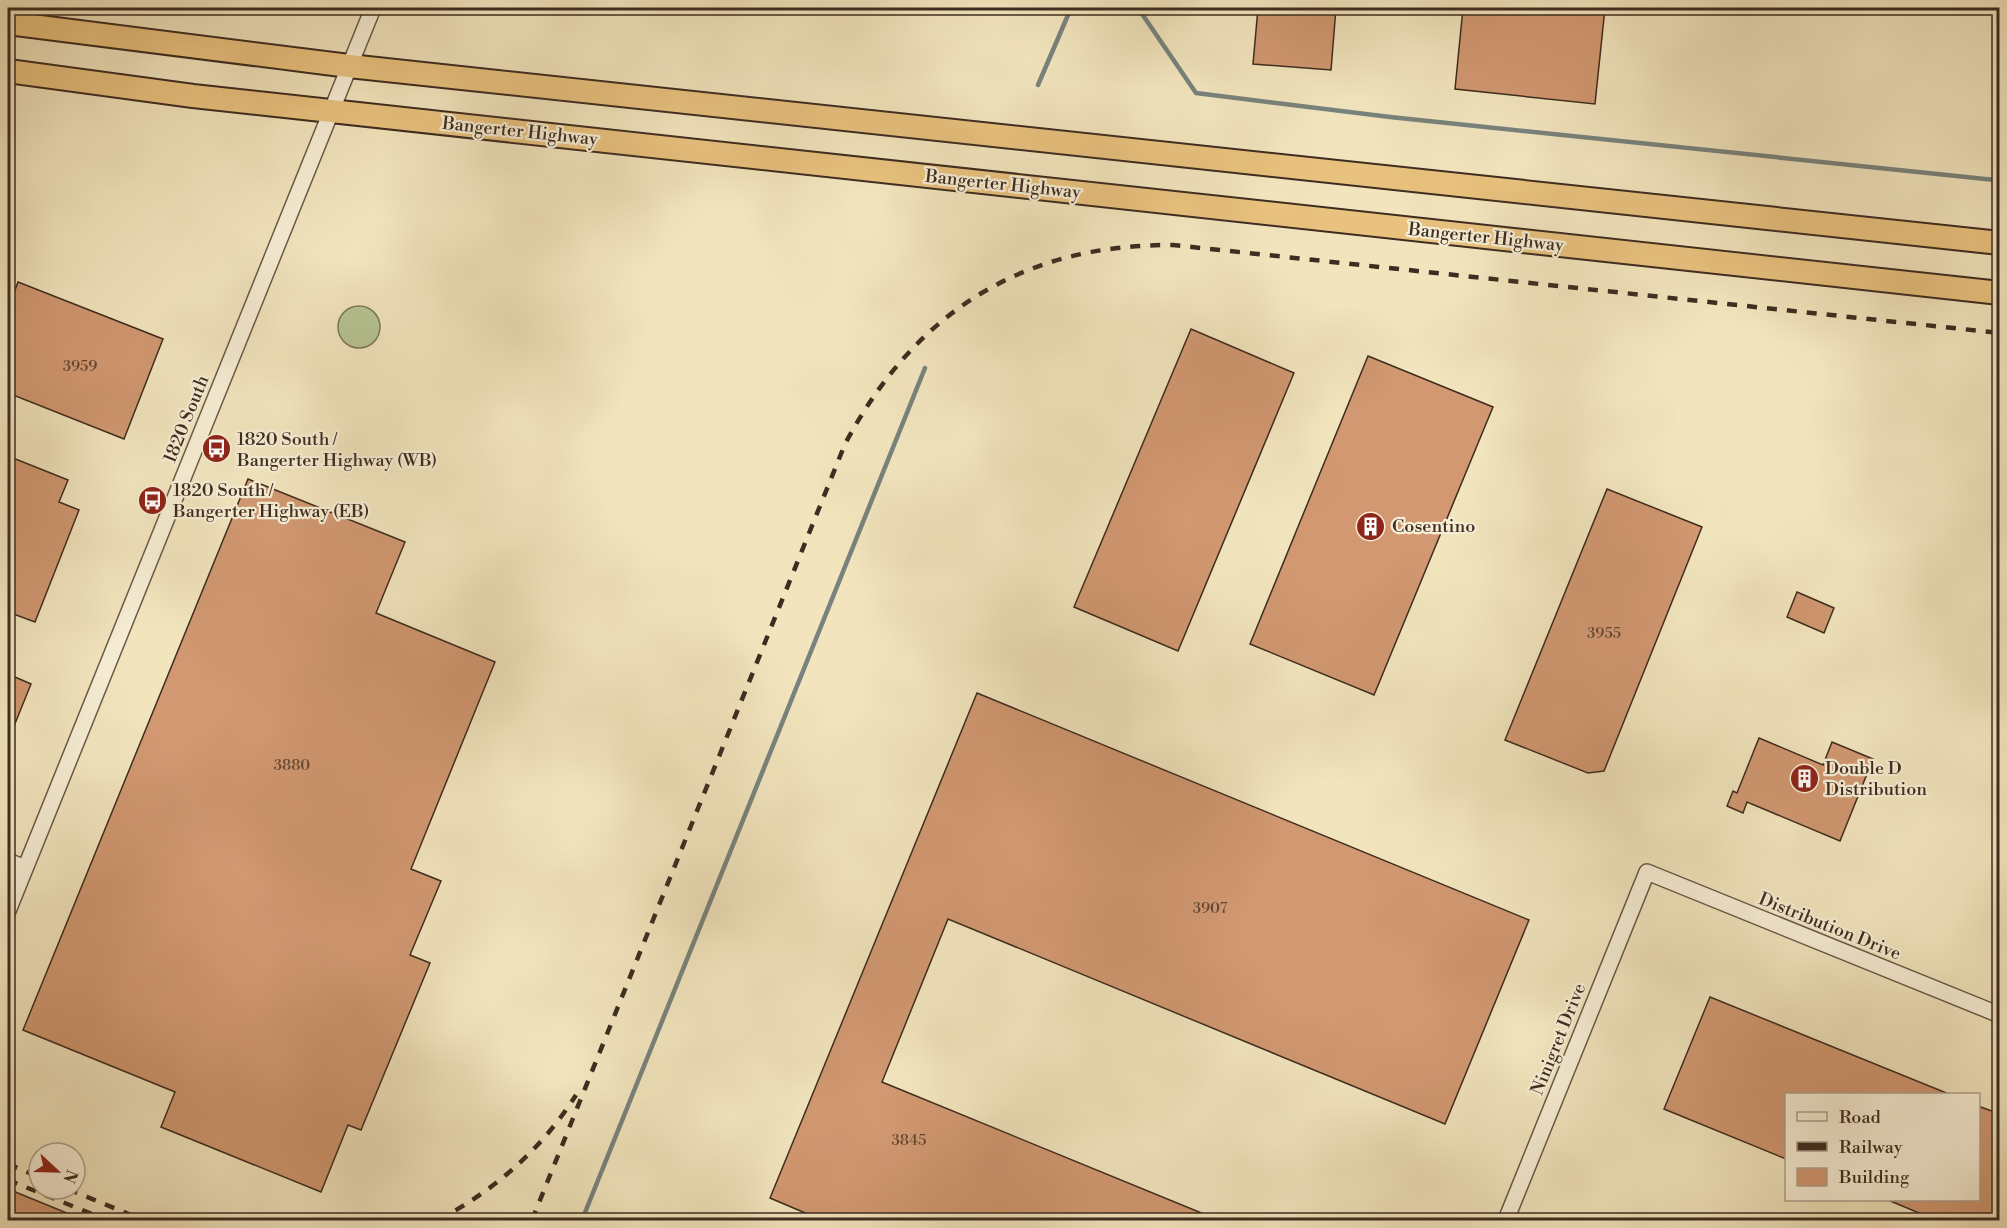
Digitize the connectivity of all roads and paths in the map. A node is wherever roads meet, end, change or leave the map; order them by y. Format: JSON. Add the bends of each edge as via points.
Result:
{"nodes":[{"id":1,"x":373,"y":8,"type":"edge"},
{"id":2,"x":8,"y":23,"type":"edge"},
{"id":3,"x":349,"y":66,"type":"junction"},
{"id":4,"x":8,"y":71,"type":"edge"},
{"id":5,"x":333,"y":110,"type":"junction"},
{"id":6,"x":2000,"y":243,"type":"edge"},
{"id":7,"x":2000,"y":293,"type":"edge"},
{"id":8,"x":8,"y":861,"type":"edge"},
{"id":9,"x":25,"y":868,"type":"junction"},
{"id":10,"x":1647,"y":872,"type":"joint"},
{"id":11,"x":8,"y":911,"type":"edge"},
{"id":12,"x":2000,"y":1015,"type":"edge"},
{"id":13,"x":1506,"y":1221,"type":"edge"}],
"edges":[{"from":1,"to":3,"type":"street","name":"1820 South"},
{"from":2,"to":3,"type":"highway"},
{"from":3,"to":5,"type":"street","name":"1820 South"},
{"from":3,"to":6,"type":"highway"},
{"from":4,"to":5,"type":"highway","name":"Bangerter Highway"},
{"from":5,"to":7,"type":"highway","name":"Bangerter Highway"},
{"from":5,"to":9,"type":"street","name":"1820 South"},
{"from":8,"to":9,"type":"street"},
{"from":9,"to":11,"type":"street","name":"1820 South"},
{"from":10,"to":12,"type":"street","name":"Distribution Drive"},
{"from":10,"to":13,"type":"street","name":"Ninigret Drive"}]}
